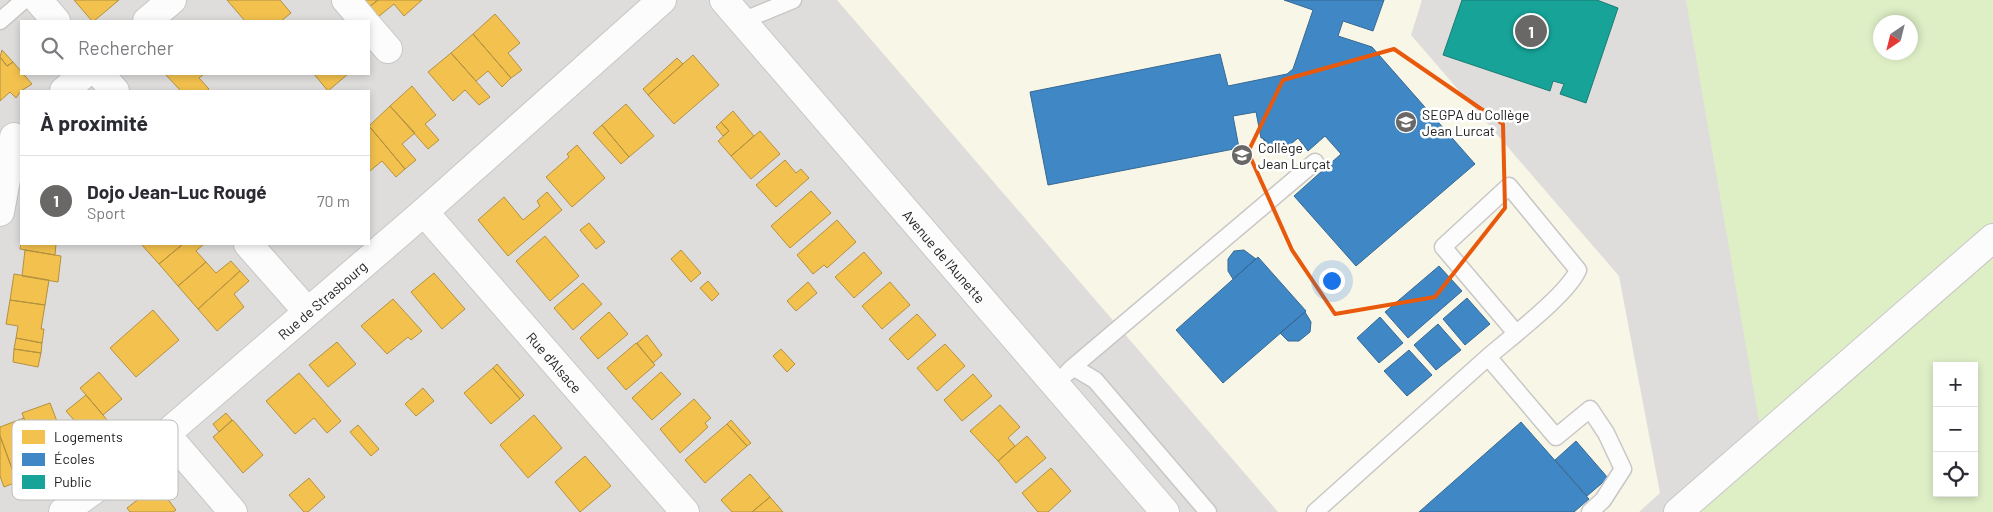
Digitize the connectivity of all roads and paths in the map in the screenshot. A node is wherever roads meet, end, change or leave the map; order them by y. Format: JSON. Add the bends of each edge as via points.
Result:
{"nodes":[{"id":1,"x":24,"y":0,"type":"edge"},
{"id":2,"x":38,"y":0,"type":"edge"},
{"id":3,"x":172,"y":0,"type":"edge"},
{"id":4,"x":346,"y":0,"type":"edge"},
{"id":5,"x":662,"y":0,"type":"edge"},
{"id":6,"x":724,"y":0,"type":"edge"},
{"id":7,"x":793,"y":0,"type":"edge"},
{"id":8,"x":0,"y":20,"type":"edge"},
{"id":9,"x":55,"y":20,"type":"edge"},
{"id":10,"x":148,"y":20,"type":"edge"},
{"id":11,"x":363,"y":20,"type":"edge"},
{"id":12,"x":742,"y":21,"type":"junction"},
{"id":13,"x":370,"y":28,"type":"edge"},
{"id":14,"x":388,"y":49,"type":"dead end"},
{"id":15,"x":83,"y":75,"type":"edge"},
{"id":16,"x":101,"y":75,"type":"edge"},
{"id":17,"x":65,"y":90,"type":"edge"},
{"id":18,"x":114,"y":90,"type":"edge"},
{"id":19,"x":12,"y":134,"type":"edge"},
{"id":20,"x":1315,"y":162,"type":"dead end"},
{"id":21,"x":0,"y":212,"type":"edge"},
{"id":22,"x":424,"y":212,"type":"junction"},
{"id":23,"x":1993,"y":238,"type":"edge"},
{"id":24,"x":249,"y":245,"type":"edge"},
{"id":25,"x":307,"y":311,"type":"junction"},
{"id":26,"x":1516,"y":333,"type":"junction"},
{"id":27,"x":1488,"y":358,"type":"junction"},
{"id":28,"x":1064,"y":375,"type":"junction"},
{"id":29,"x":178,"y":424,"type":"edge"},
{"id":30,"x":178,"y":448,"type":"edge"},
{"id":31,"x":80,"y":500,"type":"edge"},
{"id":32,"x":63,"y":512,"type":"edge"},
{"id":33,"x":233,"y":512,"type":"edge"},
{"id":34,"x":685,"y":512,"type":"edge"},
{"id":35,"x":1165,"y":512,"type":"edge"},
{"id":36,"x":1208,"y":512,"type":"edge"},
{"id":37,"x":1315,"y":512,"type":"edge"},
{"id":38,"x":1590,"y":512,"type":"edge"},
{"id":39,"x":1678,"y":512,"type":"edge"}],
"edges":[{"from":1,"to":8,"type":"lane"},
{"from":2,"to":9,"type":"street"},
{"from":3,"to":10,"type":"street"},
{"from":4,"to":11,"type":"street"},
{"from":5,"to":22,"type":"street","name":"Rue de Strasbourg"},
{"from":6,"to":12,"type":"street","name":"Avenue de l'Aunette"},
{"from":7,"to":12,"type":"lane"},
{"from":12,"to":28,"type":"street","name":"Avenue de l'Aunette"},
{"from":13,"to":14,"type":"street"},
{"from":15,"to":17,"type":"street"},
{"from":16,"to":18,"type":"street"},
{"from":19,"to":21,"type":"street"},
{"from":20,"to":28,"type":"lane"},
{"from":22,"to":25,"type":"street","name":"Rue de Strasbourg"},
{"from":22,"to":34,"type":"street","name":"Rue d'Alsace"},
{"from":23,"to":39,"type":"street"},
{"from":24,"to":25,"type":"street"},
{"from":25,"to":29,"type":"street","name":"Rue de Strasbourg"},
{"from":26,"to":26,"type":"lane","via":[[1572,282],[1578,270],[1509,186],[1443,247]]},
{"from":26,"to":27,"type":"lane"},
{"from":27,"to":37,"type":"lane"},
{"from":27,"to":38,"type":"lane","via":[[1556,437],[1590,409],[1606,433],[1623,469],[1603,500]]},
{"from":28,"to":35,"type":"street","name":"Avenue de l'Aunette"},
{"from":28,"to":36,"type":"lane","via":[[1094,380]]},
{"from":30,"to":33,"type":"street"},
{"from":31,"to":32,"type":"street","name":"Rue de Strasbourg"}]}
